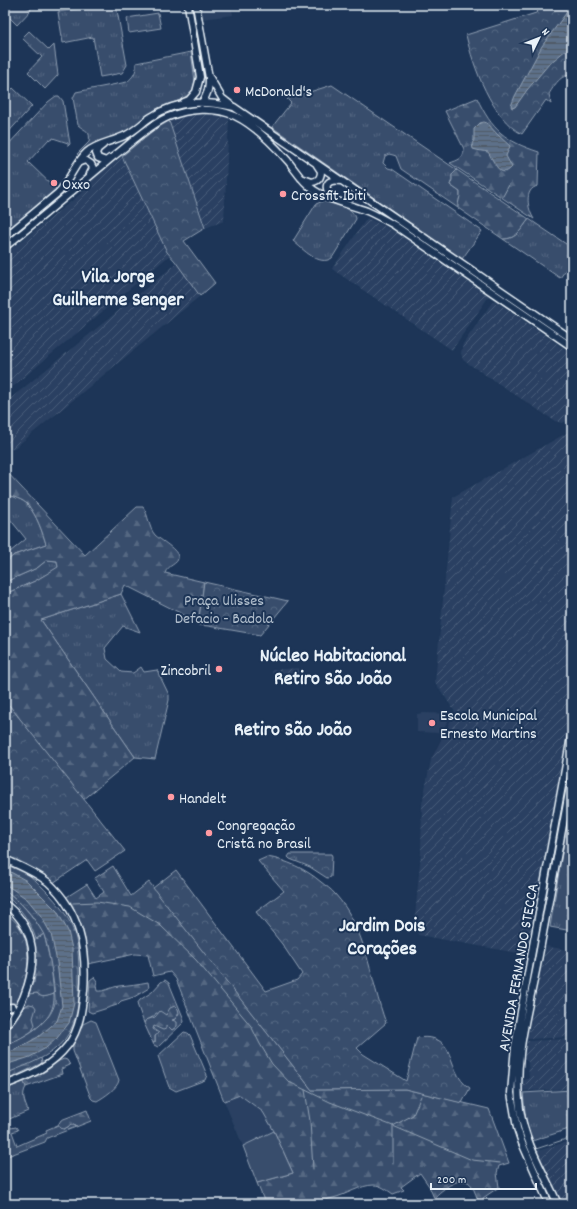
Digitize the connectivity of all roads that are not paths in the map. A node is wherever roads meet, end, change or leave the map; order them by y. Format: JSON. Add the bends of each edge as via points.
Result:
{"nodes":[{"id":1,"x":188,"y":5,"type":"edge"},
{"id":2,"x":196,"y":5,"type":"edge"},
{"id":3,"x":209,"y":78,"type":"junction"},
{"id":4,"x":203,"y":102,"type":"junction"},
{"id":5,"x":172,"y":107,"type":"junction"},
{"id":6,"x":234,"y":107,"type":"junction"},
{"id":7,"x":162,"y":120,"type":"junction"},
{"id":8,"x":115,"y":140,"type":"junction"},
{"id":9,"x":303,"y":154,"type":"junction"},
{"id":10,"x":115,"y":156,"type":"junction"},
{"id":11,"x":77,"y":164,"type":"junction"},
{"id":12,"x":300,"y":178,"type":"junction"},
{"id":13,"x":87,"y":179,"type":"junction"},
{"id":14,"x":344,"y":182,"type":"junction"},
{"id":15,"x":338,"y":202,"type":"junction"},
{"id":16,"x":5,"y":238,"type":"edge"},
{"id":17,"x":5,"y":247,"type":"edge"},
{"id":18,"x":572,"y":339,"type":"edge"},
{"id":19,"x":572,"y":347,"type":"edge"},
{"id":20,"x":572,"y":731,"type":"edge"},
{"id":21,"x":572,"y":776,"type":"edge"},
{"id":22,"x":5,"y":859,"type":"edge"},
{"id":23,"x":5,"y":904,"type":"edge"},
{"id":24,"x":528,"y":972,"type":"junction"},
{"id":25,"x":533,"y":986,"type":"junction"},
{"id":26,"x":5,"y":1026,"type":"edge"},
{"id":27,"x":518,"y":1083,"type":"junction"},
{"id":28,"x":5,"y":1085,"type":"edge"},
{"id":29,"x":511,"y":1093,"type":"junction"},
{"id":30,"x":544,"y":1195,"type":"junction"},
{"id":31,"x":549,"y":1204,"type":"edge"},
{"id":32,"x":558,"y":1204,"type":"edge"}],
"edges":[{"from":1,"to":5,"type":"main road","via":[[200,77],[199,86],[189,100]]},
{"from":2,"to":3,"type":"main road"},
{"from":3,"to":4,"type":"main road","via":[[209,89]]},
{"from":3,"to":6,"type":"main road","via":[[222,98]]},
{"from":4,"to":5,"type":"main road"},
{"from":4,"to":6,"type":"main road"},
{"from":4,"to":7,"type":"main road"},
{"from":5,"to":8,"type":"main road"},
{"from":6,"to":9,"type":"main road"},
{"from":7,"to":10,"type":"main road"},
{"from":7,"to":12,"type":"main road","via":[[179,113],[200,110],[215,110],[235,116],[272,144]]},
{"from":8,"to":10,"type":"main road","via":[[98,149],[96,153],[98,158],[106,161]]},
{"from":8,"to":11,"type":"main road","via":[[99,144],[87,152]]},
{"from":9,"to":12,"type":"main road","via":[[319,167],[321,174],[319,179],[312,182]]},
{"from":9,"to":14,"type":"main road"},
{"from":10,"to":13,"type":"main road"},
{"from":11,"to":13,"type":"main road","via":[[85,160],[91,164],[92,171]]},
{"from":11,"to":16,"type":"main road","via":[[66,185]]},
{"from":12,"to":15,"type":"main road","via":[[313,190]]},
{"from":13,"to":17,"type":"main road"},
{"from":14,"to":15,"type":"main road","via":[[330,181],[326,188],[329,195]]},
{"from":14,"to":18,"type":"main road"},
{"from":15,"to":19,"type":"main road","via":[[366,211],[394,225]]},
{"from":20,"to":24,"type":"main road","name":"AVENIDA FERNANDO STECCA"},
{"from":21,"to":25,"type":"main road","name":"AVENIDA FERNANDO STECCA"},
{"from":22,"to":28,"type":"main road","via":[[46,881],[64,901],[78,926],[85,970],[80,1020],[68,1044],[57,1057],[38,1071]]},
{"from":23,"to":26,"type":"main road","via":[[21,920],[32,950],[26,990],[12,1019]]},
{"from":24,"to":25,"type":"main road","via":[[533,974]]},
{"from":24,"to":29,"type":"main road","name":"AVENIDA FERNANDO STECCA","via":[[515,1046]]},
{"from":25,"to":27,"type":"main road","name":"AVENIDA FERNANDO STECCA","via":[[521,1048]]},
{"from":27,"to":29,"type":"main road"},
{"from":27,"to":32,"type":"main road","name":"AVENIDA FERNANDO STECCA","via":[[520,1109],[526,1132]]},
{"from":29,"to":30,"type":"main road","name":"AVENIDA FERNANDO STECCA","via":[[517,1128]]},
{"from":30,"to":31,"type":"main road","name":"AVENIDA FERNANDO STECCA"},
{"from":30,"to":32,"type":"main road","via":[[552,1195]]}]}
